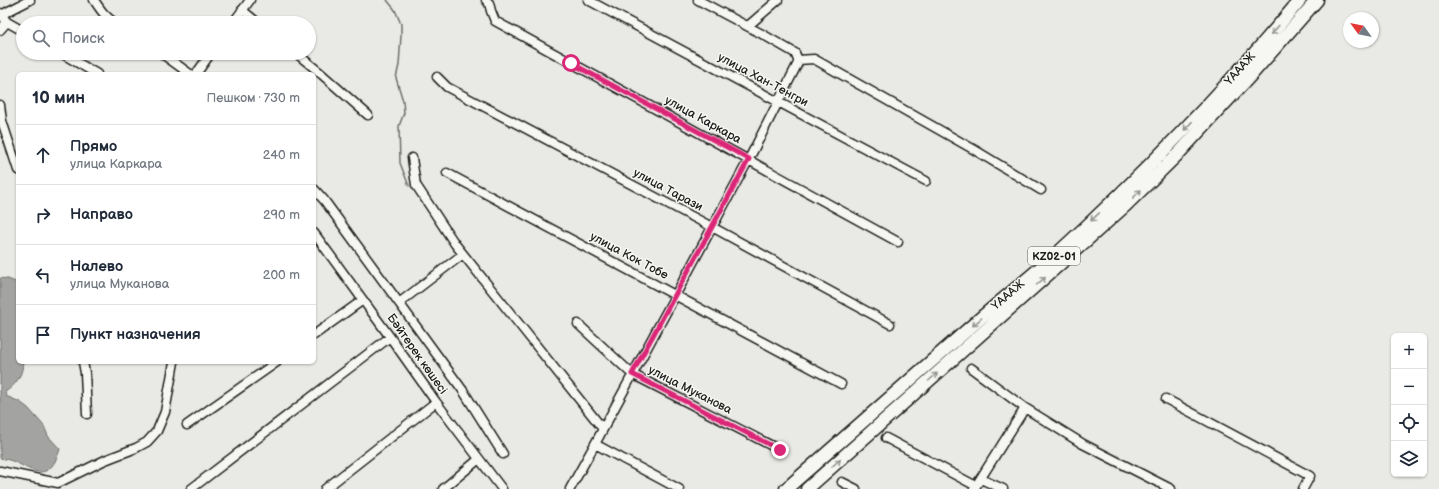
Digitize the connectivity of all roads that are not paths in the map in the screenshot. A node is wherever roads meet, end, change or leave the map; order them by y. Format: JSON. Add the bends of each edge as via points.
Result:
{"nodes":[{"id":1,"x":30,"y":0,"type":"edge"},
{"id":2,"x":94,"y":0,"type":"edge"},
{"id":3,"x":250,"y":0,"type":"edge"},
{"id":4,"x":486,"y":0,"type":"edge"},
{"id":5,"x":588,"y":0,"type":"edge"},
{"id":6,"x":698,"y":0,"type":"edge"},
{"id":7,"x":778,"y":0,"type":"edge"},
{"id":8,"x":1300,"y":0,"type":"edge"},
{"id":9,"x":1317,"y":0,"type":"edge"},
{"id":10,"x":242,"y":10,"type":"junction"},
{"id":11,"x":1,"y":14,"type":"edge"},
{"id":12,"x":106,"y":16,"type":"edge"},
{"id":13,"x":238,"y":16,"type":"edge"},
{"id":14,"x":249,"y":16,"type":"edge"},
{"id":15,"x":7,"y":22,"type":"junction"},
{"id":16,"x":748,"y":26,"type":"junction"},
{"id":17,"x":16,"y":27,"type":"edge"},
{"id":18,"x":0,"y":30,"type":"edge"},
{"id":19,"x":73,"y":60,"type":"edge"},
{"id":20,"x":171,"y":60,"type":"edge"},
{"id":21,"x":206,"y":60,"type":"edge"},
{"id":22,"x":303,"y":60,"type":"edge"},
{"id":23,"x":798,"y":60,"type":"junction"},
{"id":24,"x":94,"y":72,"type":"edge"},
{"id":25,"x":187,"y":72,"type":"edge"},
{"id":26,"x":197,"y":72,"type":"edge"},
{"id":27,"x":315,"y":72,"type":"edge"},
{"id":28,"x":316,"y":73,"type":"edge"},
{"id":29,"x":437,"y":77,"type":"dead end"},
{"id":30,"x":778,"y":102,"type":"junction"},
{"id":31,"x":0,"y":105,"type":"edge"},
{"id":32,"x":368,"y":115,"type":"dead end"},
{"id":33,"x":1,"y":122,"type":"edge"},
{"id":34,"x":412,"y":158,"type":"dead end"},
{"id":35,"x":749,"y":159,"type":"junction"},
{"id":36,"x":16,"y":164,"type":"edge"},
{"id":37,"x":447,"y":173,"type":"dead end"},
{"id":38,"x":926,"y":181,"type":"dead end"},
{"id":39,"x":1042,"y":190,"type":"dead end"},
{"id":40,"x":316,"y":191,"type":"edge"},
{"id":41,"x":712,"y":227,"type":"junction"},
{"id":42,"x":316,"y":237,"type":"edge"},
{"id":43,"x":898,"y":242,"type":"dead end"},
{"id":44,"x":463,"y":254,"type":"junction"},
{"id":45,"x":675,"y":294,"type":"junction"},
{"id":46,"x":363,"y":300,"type":"junction"},
{"id":47,"x":400,"y":304,"type":"junction"},
{"id":48,"x":578,"y":324,"type":"dead end"},
{"id":49,"x":890,"y":324,"type":"dead end"},
{"id":50,"x":316,"y":335,"type":"edge"},
{"id":51,"x":390,"y":337,"type":"junction"},
{"id":52,"x":83,"y":364,"type":"edge"},
{"id":53,"x":174,"y":364,"type":"edge"},
{"id":54,"x":274,"y":364,"type":"edge"},
{"id":55,"x":971,"y":368,"type":"dead end"},
{"id":56,"x":632,"y":374,"type":"junction"},
{"id":57,"x":841,"y":384,"type":"dead end"},
{"id":58,"x":1166,"y":399,"type":"dead end"},
{"id":59,"x":436,"y":402,"type":"junction"},
{"id":60,"x":1025,"y":408,"type":"junction"},
{"id":61,"x":87,"y":414,"type":"dead end"},
{"id":62,"x":186,"y":425,"type":"dead end"},
{"id":63,"x":603,"y":429,"type":"junction"},
{"id":64,"x":886,"y":438,"type":"dead end"},
{"id":65,"x":595,"y":444,"type":"junction"},
{"id":66,"x":780,"y":450,"type":"dead end"},
{"id":67,"x":503,"y":454,"type":"dead end"},
{"id":68,"x":479,"y":459,"type":"junction"},
{"id":69,"x":0,"y":471,"type":"edge"},
{"id":70,"x":842,"y":482,"type":"dead end"},
{"id":71,"x":977,"y":485,"type":"edge"},
{"id":72,"x":191,"y":489,"type":"edge"},
{"id":73,"x":325,"y":489,"type":"edge"},
{"id":74,"x":443,"y":489,"type":"edge"},
{"id":75,"x":502,"y":489,"type":"edge"},
{"id":76,"x":570,"y":489,"type":"edge"},
{"id":77,"x":679,"y":489,"type":"edge"},
{"id":78,"x":786,"y":489,"type":"edge"},
{"id":79,"x":807,"y":489,"type":"edge"},
{"id":80,"x":856,"y":489,"type":"edge"},
{"id":81,"x":1003,"y":489,"type":"edge"},
{"id":82,"x":1171,"y":489,"type":"edge"},
{"id":83,"x":1303,"y":489,"type":"edge"}],
"edges":[{"from":1,"to":11,"type":"street"},
{"from":2,"to":12,"type":"street"},
{"from":3,"to":10,"type":"street"},
{"from":4,"to":35,"type":"street","name":"улица Каркара","via":[[489,2],[495,22]]},
{"from":5,"to":30,"type":"street","name":"улица Хан-Тенгри"},
{"from":6,"to":16,"type":"street"},
{"from":7,"to":16,"type":"street"},
{"from":8,"to":78,"type":"highway","name":"ҮАААЖ","number":"KZ02-01","one_way":true,"via":[[1218,93],[1116,198],[1059,251]]},
{"from":79,"to":9,"type":"highway","name":"ҮАААЖ","number":"KZ02-01","one_way":true,"via":[[1126,205],[1179,153]]},
{"from":10,"to":13,"type":"street"},
{"from":10,"to":14,"type":"street"},
{"from":11,"to":15,"type":"street"},
{"from":15,"to":17,"type":"street"},
{"from":15,"to":18,"type":"street"},
{"from":16,"to":23,"type":"street","via":[[795,53]]},
{"from":19,"to":24,"type":"street"},
{"from":20,"to":25,"type":"street"},
{"from":21,"to":26,"type":"street"},
{"from":22,"to":27,"type":"street"},
{"from":23,"to":30,"type":"street"},
{"from":23,"to":39,"type":"street","via":[[814,59]]},
{"from":28,"to":32,"type":"street"},
{"from":29,"to":41,"type":"street","name":"улица Тарази","via":[[448,87]]},
{"from":30,"to":35,"type":"street"},
{"from":30,"to":38,"type":"street","name":"улица Хан-Тенгри"},
{"from":31,"to":33,"type":"street"},
{"from":33,"to":36,"type":"street"},
{"from":34,"to":44,"type":"street","via":[[416,185]]},
{"from":35,"to":41,"type":"street"},
{"from":35,"to":43,"type":"street","name":"улица Каркара"},
{"from":37,"to":45,"type":"street","name":"улица Кок Тобе"},
{"from":40,"to":47,"type":"street"},
{"from":41,"to":45,"type":"street"},
{"from":41,"to":49,"type":"street","name":"улица Тарази"},
{"from":42,"to":46,"type":"street","name":"Бәйтерек көшесі"},
{"from":44,"to":47,"type":"street"},
{"from":44,"to":63,"type":"street"},
{"from":45,"to":56,"type":"street"},
{"from":45,"to":57,"type":"street","name":"улица Кок Тобе"},
{"from":46,"to":50,"type":"street"},
{"from":46,"to":51,"type":"street","name":"Бәйтерек көшесі"},
{"from":47,"to":67,"type":"street","via":[[464,392]]},
{"from":48,"to":56,"type":"street","name":"улица Муканова"},
{"from":51,"to":59,"type":"street","name":"Бәйтерек көшесі"},
{"from":51,"to":72,"type":"street"},
{"from":52,"to":61,"type":"street"},
{"from":53,"to":69,"type":"street","via":[[165,412],[157,431],[147,442],[58,483]]},
{"from":54,"to":62,"type":"street"},
{"from":55,"to":60,"type":"street"},
{"from":56,"to":63,"type":"street"},
{"from":56,"to":66,"type":"street","name":"улица Муканова"},
{"from":58,"to":83,"type":"street","via":[[1310,476]]},
{"from":59,"to":68,"type":"street","name":"Бәйтерек көшесі"},
{"from":59,"to":73,"type":"street"},
{"from":60,"to":71,"type":"street"},
{"from":60,"to":82,"type":"street","via":[[1084,444]]},
{"from":63,"to":65,"type":"street"},
{"from":64,"to":71,"type":"street"},
{"from":65,"to":76,"type":"street"},
{"from":65,"to":77,"type":"street"},
{"from":68,"to":74,"type":"street"},
{"from":68,"to":75,"type":"street","name":"Бәйтерек көшесі"},
{"from":70,"to":80,"type":"street"},
{"from":71,"to":81,"type":"street"}]}
